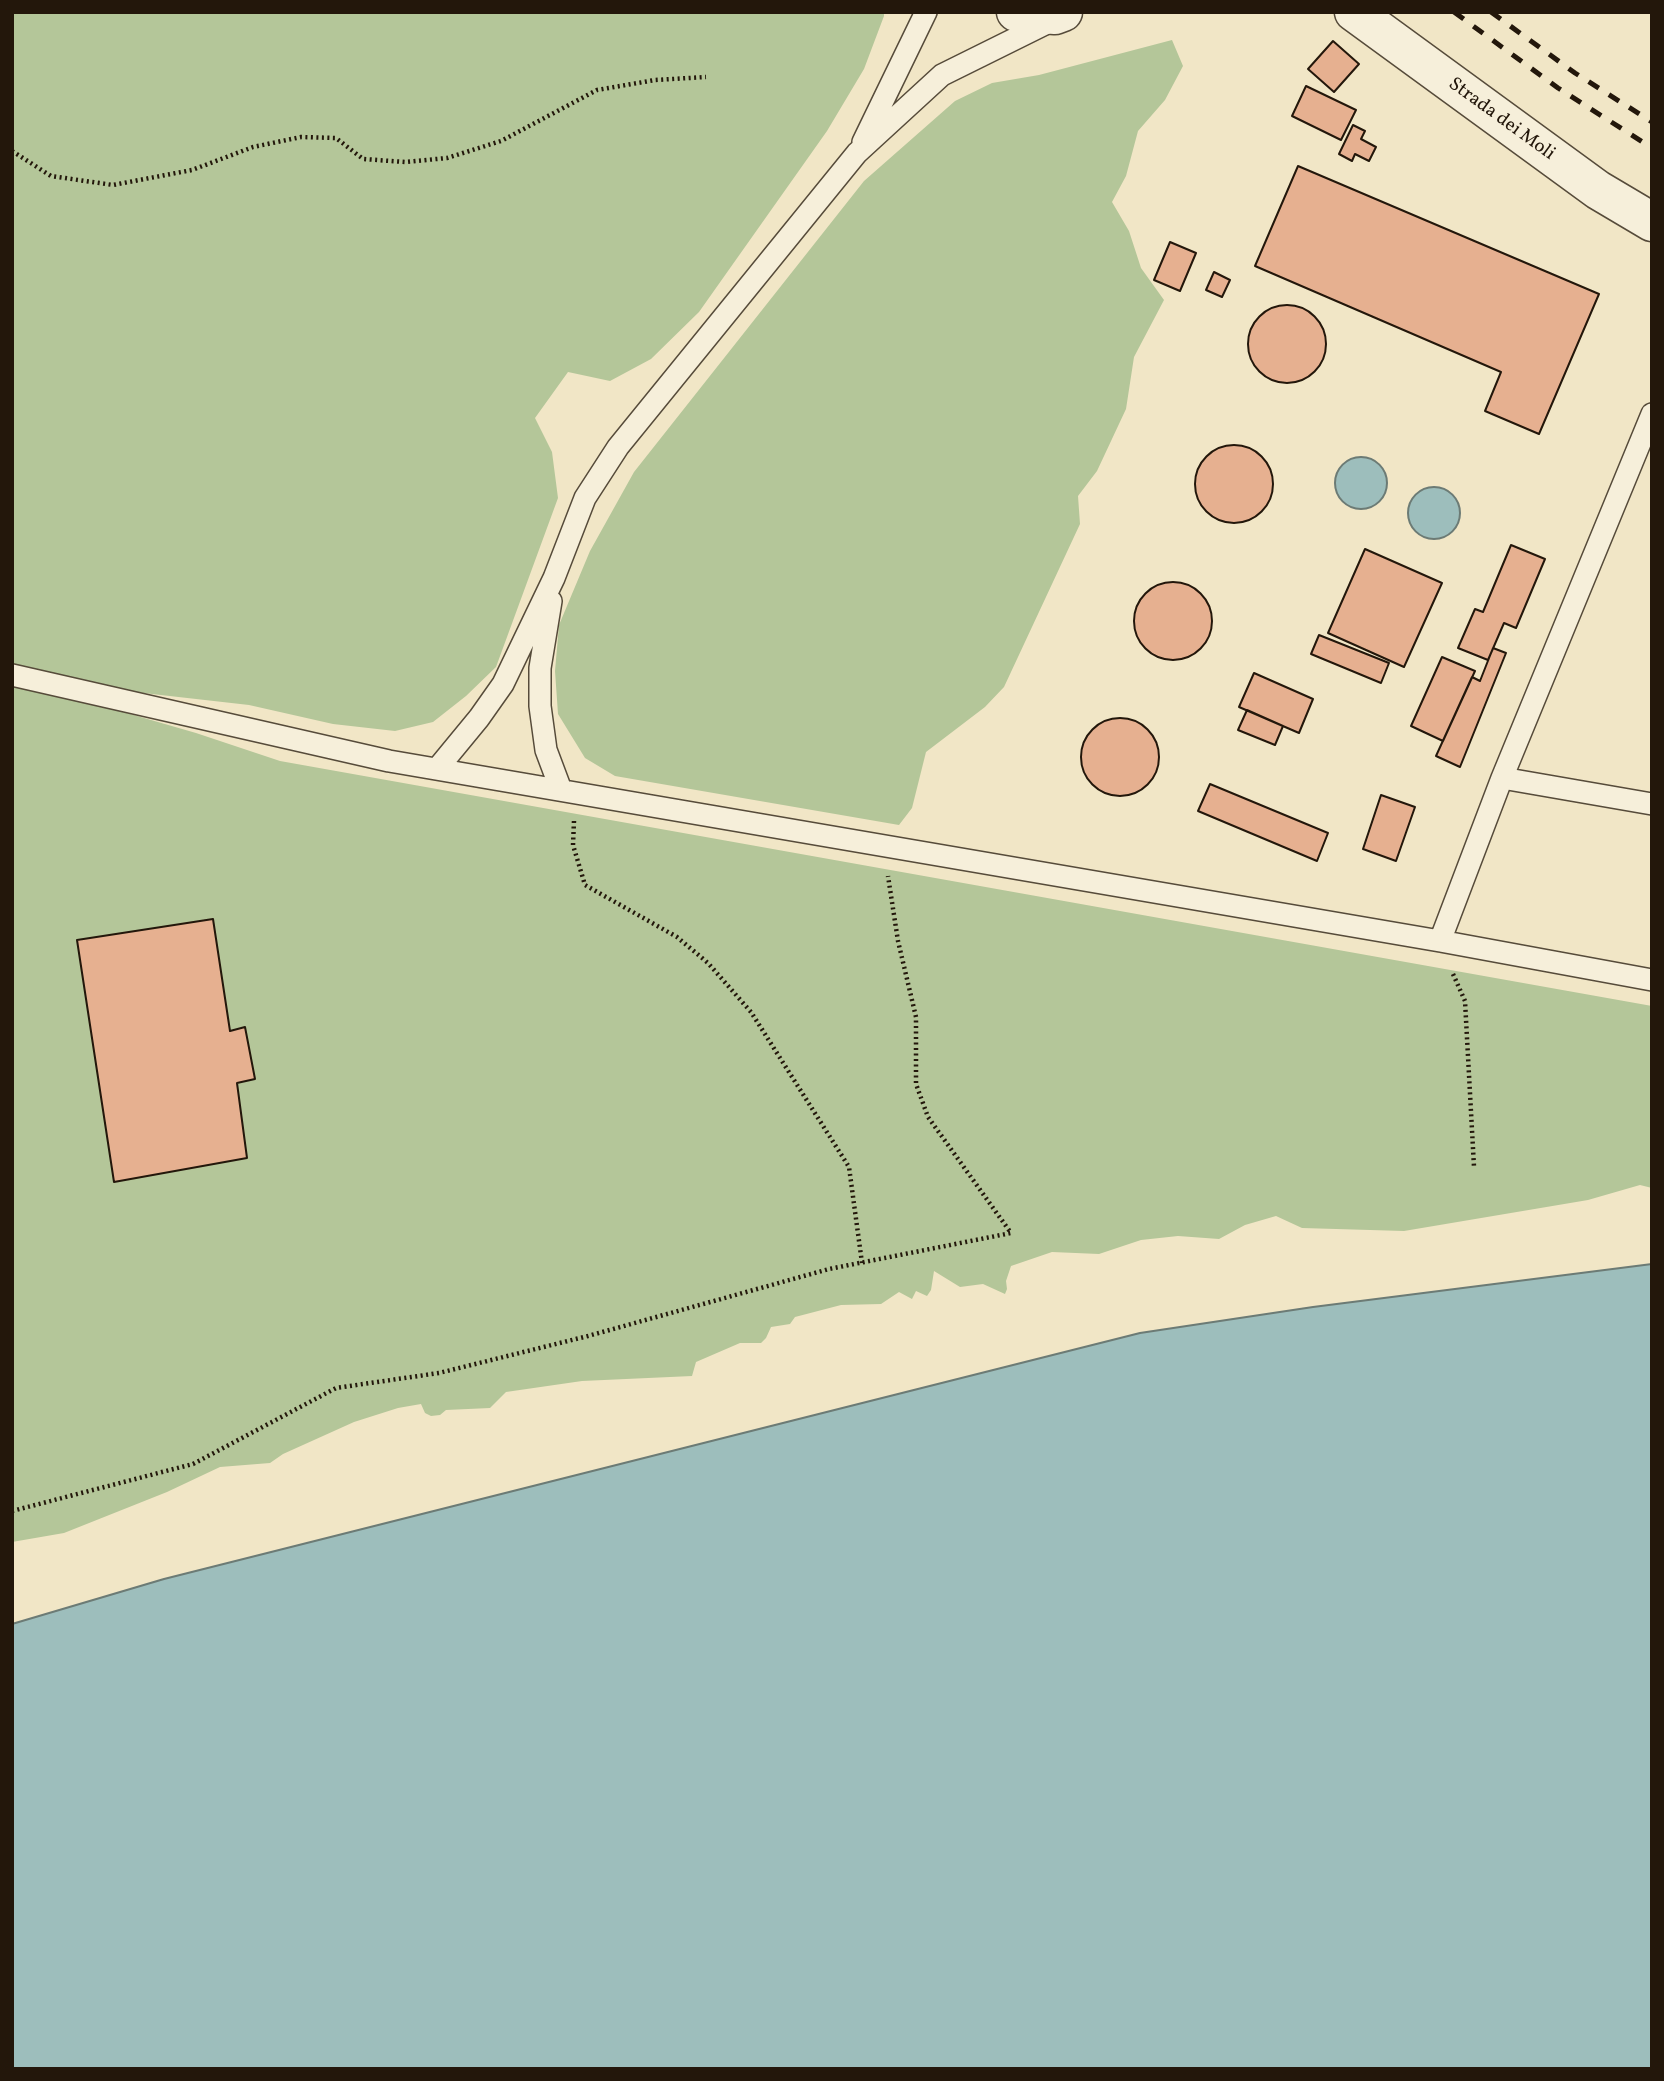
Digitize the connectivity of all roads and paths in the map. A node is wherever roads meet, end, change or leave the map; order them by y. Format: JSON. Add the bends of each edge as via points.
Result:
{"nodes":[{"id":1,"x":926,"y":12,"type":"edge"},
{"id":2,"x":1016,"y":12,"type":"edge"},
{"id":3,"x":1063,"y":12,"type":"edge"},
{"id":4,"x":1070,"y":12,"type":"edge"},
{"id":5,"x":1354,"y":12,"type":"edge"},
{"id":6,"x":706,"y":77,"type":"dead end"},
{"id":7,"x":12,"y":151,"type":"edge"},
{"id":8,"x":857,"y":153,"type":"junction"},
{"id":9,"x":1652,"y":222,"type":"edge"},
{"id":10,"x":1652,"y":414,"type":"edge"},
{"id":11,"x":554,"y":578,"type":"junction"},
{"id":12,"x":12,"y":675,"type":"edge"},
{"id":13,"x":438,"y":769,"type":"junction"},
{"id":14,"x":1502,"y":778,"type":"junction"},
{"id":15,"x":568,"y":791,"type":"junction"},
{"id":16,"x":1652,"y":804,"type":"edge"},
{"id":17,"x":900,"y":849,"type":"junction"},
{"id":18,"x":1440,"y":941,"type":"junction"},
{"id":19,"x":1652,"y":980,"type":"edge"},
{"id":20,"x":1474,"y":1167,"type":"dead end"},
{"id":21,"x":862,"y":1263,"type":"junction"},
{"id":22,"x":12,"y":1511,"type":"edge"}],
"edges":[{"from":1,"to":8,"type":"lane"},
{"from":2,"to":3,"type":"street"},
{"from":4,"to":8,"type":"lane","via":[[942,75]]},
{"from":5,"to":9,"type":"street","name":"Strada dei Moli","via":[[1598,190]]},
{"from":6,"to":7,"type":"path","via":[[597,90],[501,141],[447,159],[363,159],[336,138],[301,137],[253,147],[192,170],[113,185],[51,176]]},
{"from":8,"to":11,"type":"lane","via":[[618,447],[585,498]]},
{"from":10,"to":14,"type":"lane"},
{"from":11,"to":13,"type":"lane","via":[[503,684]]},
{"from":11,"to":15,"type":"lane","via":[[540,668],[540,706],[546,750]]},
{"from":12,"to":13,"type":"lane"},
{"from":13,"to":15,"type":"lane"},
{"from":14,"to":16,"type":"lane"},
{"from":14,"to":18,"type":"lane"},
{"from":15,"to":17,"type":"lane"},
{"from":15,"to":21,"type":"path","via":[[573,845],[585,885],[677,937],[709,963],[751,1013],[849,1167]]},
{"from":17,"to":18,"type":"lane"},
{"from":17,"to":21,"type":"path","via":[[887,877],[916,1017],[916,1084],[928,1117],[1011,1233]]},
{"from":18,"to":19,"type":"lane"},
{"from":18,"to":20,"type":"path","via":[[1465,1001]]},
{"from":21,"to":22,"type":"path","via":[[439,1373],[336,1388],[192,1464]]}]}
